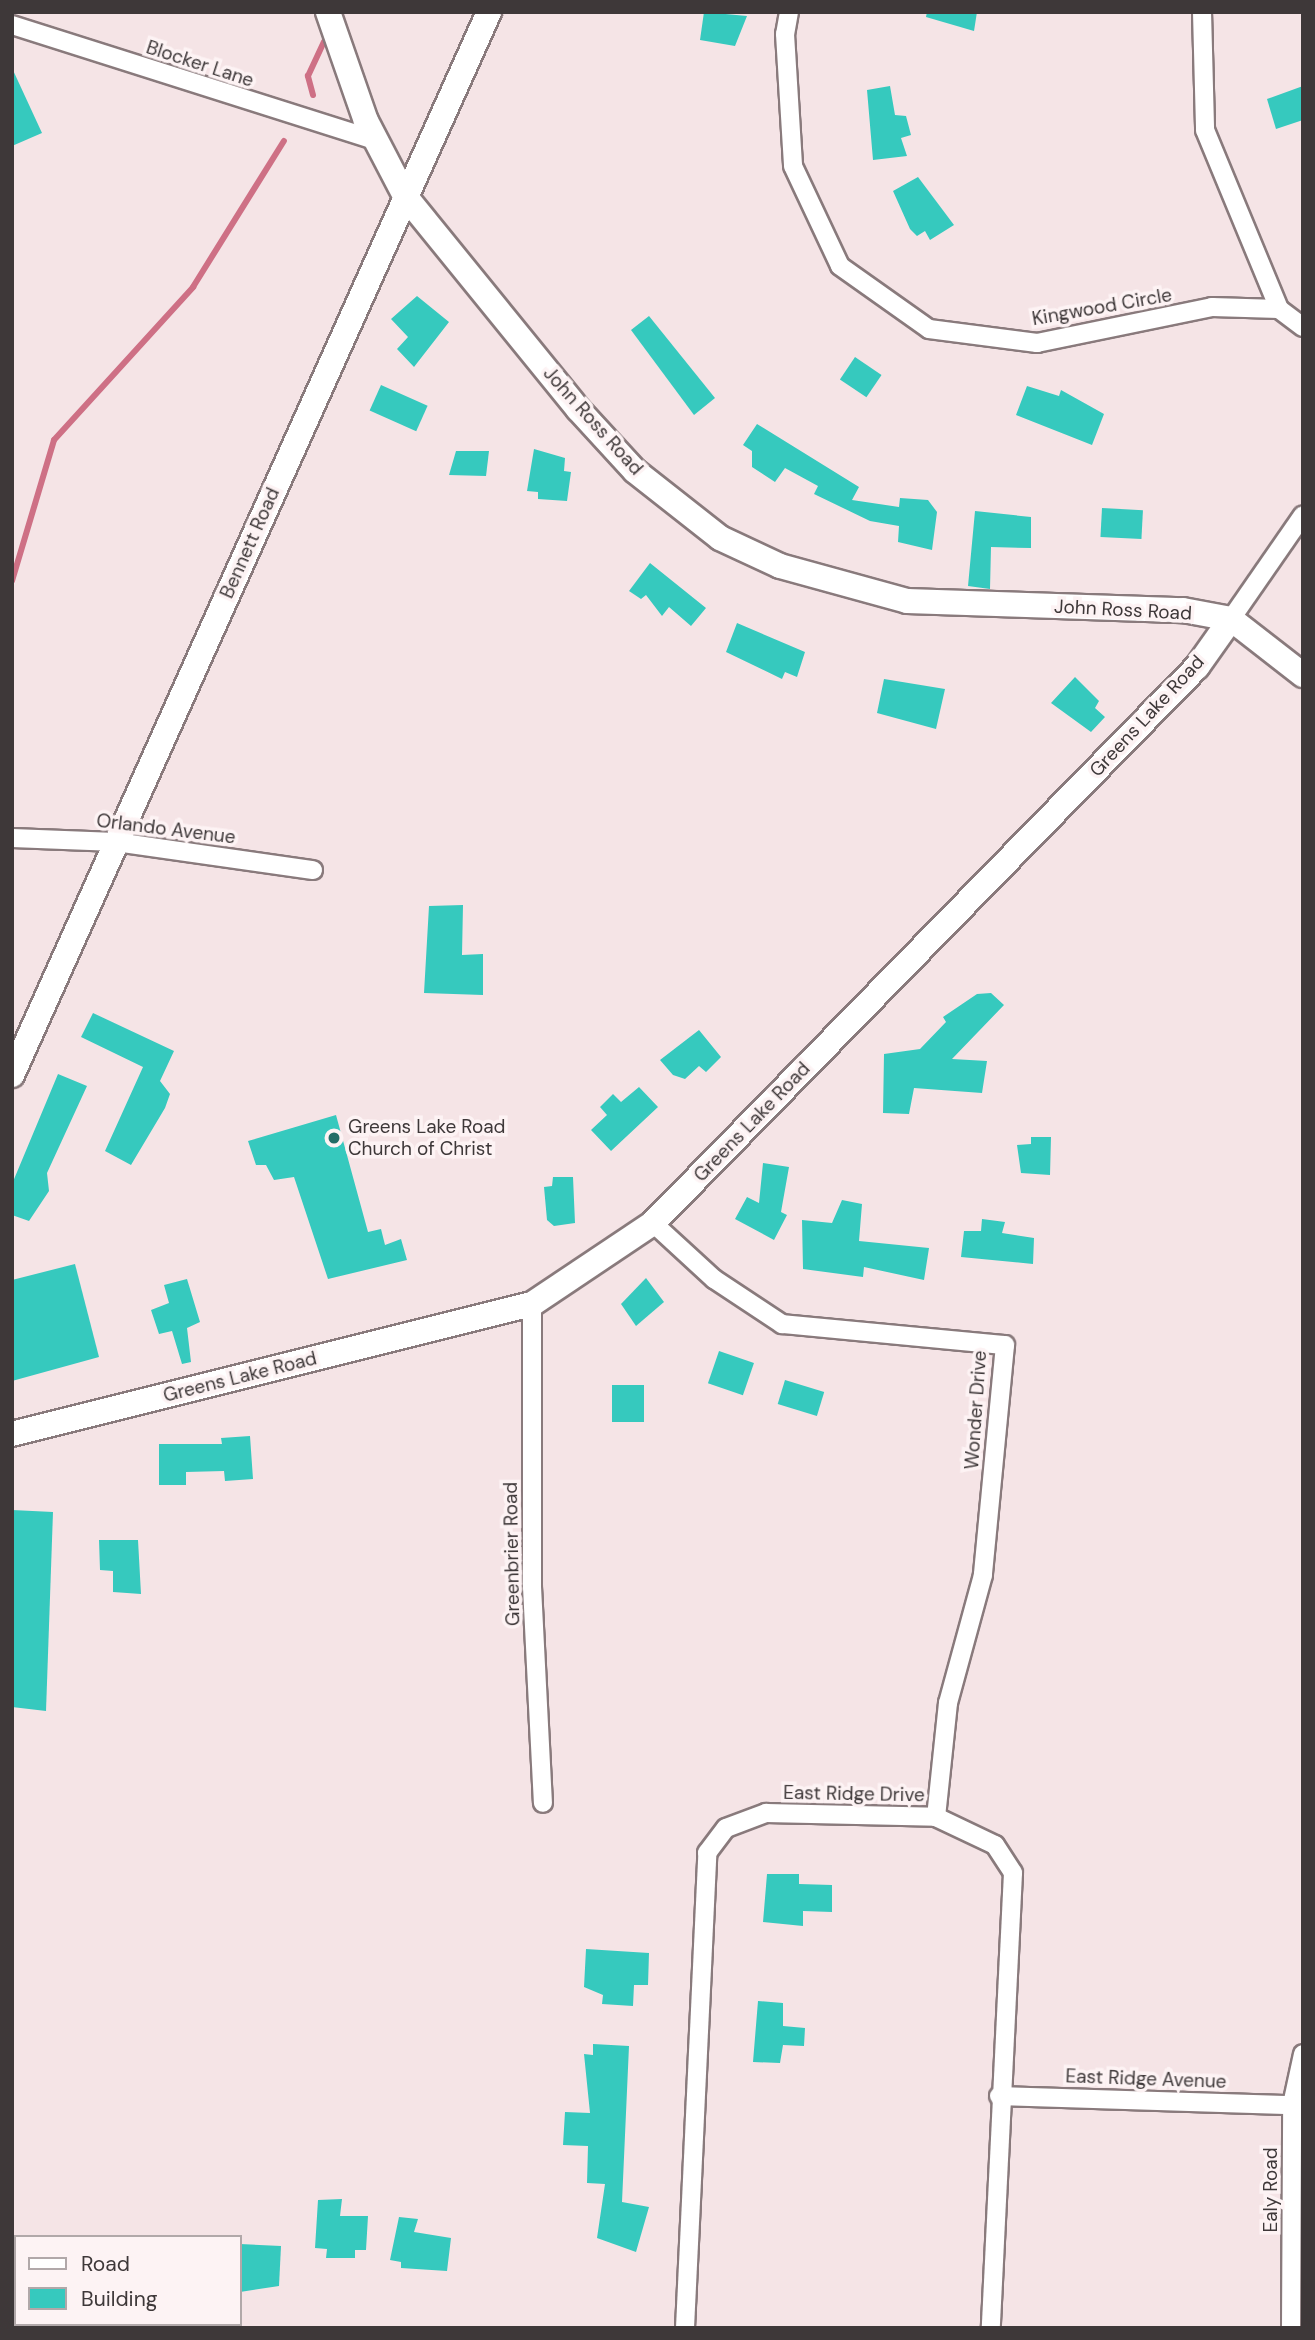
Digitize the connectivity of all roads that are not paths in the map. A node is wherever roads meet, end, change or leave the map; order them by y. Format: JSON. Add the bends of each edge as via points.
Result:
{"nodes":[{"id":1,"x":328,"y":12,"type":"edge"},
{"id":2,"x":489,"y":12,"type":"edge"},
{"id":3,"x":789,"y":12,"type":"edge"},
{"id":4,"x":1202,"y":12,"type":"edge"},
{"id":5,"x":12,"y":26,"type":"edge"},
{"id":6,"x":375,"y":140,"type":"junction"},
{"id":7,"x":405,"y":196,"type":"junction"},
{"id":8,"x":1279,"y":309,"type":"junction"},
{"id":9,"x":1303,"y":327,"type":"edge"},
{"id":10,"x":1303,"y":515,"type":"edge"},
{"id":11,"x":1231,"y":619,"type":"junction"},
{"id":12,"x":1303,"y":675,"type":"edge"},
{"id":13,"x":12,"y":838,"type":"edge"},
{"id":14,"x":116,"y":842,"type":"junction"},
{"id":15,"x":313,"y":870,"type":"dead end"},
{"id":16,"x":12,"y":1075,"type":"edge"},
{"id":17,"x":653,"y":1223,"type":"junction"},
{"id":18,"x":532,"y":1304,"type":"junction"},
{"id":19,"x":12,"y":1434,"type":"edge"},
{"id":20,"x":543,"y":1803,"type":"dead end"},
{"id":21,"x":936,"y":1817,"type":"junction"},
{"id":22,"x":1303,"y":2054,"type":"edge"},
{"id":23,"x":999,"y":2096,"type":"junction"},
{"id":24,"x":1292,"y":2105,"type":"junction"},
{"id":25,"x":685,"y":2328,"type":"edge"},
{"id":26,"x":991,"y":2328,"type":"edge"},
{"id":27,"x":1291,"y":2328,"type":"edge"}],
"edges":[{"from":1,"to":6,"type":"street","name":"John Ross Road"},
{"from":2,"to":7,"type":"street","name":"Bennett Road"},
{"from":3,"to":8,"type":"street","name":"Kingwood Circle","via":[[785,34],[793,166],[840,266],[929,329],[1037,343],[1212,307]]},
{"from":4,"to":8,"type":"street","via":[[1205,130]]},
{"from":5,"to":6,"type":"street","name":"Blocker Lane"},
{"from":6,"to":7,"type":"street","name":"John Ross Road"},
{"from":7,"to":11,"type":"street","name":"John Ross Road","via":[[578,410],[635,471],[720,538],[780,566],[907,601],[1183,610]]},
{"from":7,"to":14,"type":"street","name":"Bennett Road"},
{"from":8,"to":9,"type":"street"},
{"from":10,"to":11,"type":"street","name":"Greens Lake Road"},
{"from":11,"to":12,"type":"street","name":"John Ross Road"},
{"from":11,"to":17,"type":"street","name":"Greens Lake Road","via":[[1197,667]]},
{"from":13,"to":14,"type":"street","name":"Orlando Avenue"},
{"from":14,"to":15,"type":"street","name":"Orlando Avenue"},
{"from":14,"to":16,"type":"street","name":"Bennett Road"},
{"from":17,"to":18,"type":"street","name":"Greens Lake Road"},
{"from":17,"to":21,"type":"street","name":"Wonder Drive","via":[[714,1279],[782,1324],[1005,1345],[982,1576],[948,1703]]},
{"from":18,"to":19,"type":"street","name":"Greens Lake Road"},
{"from":18,"to":20,"type":"street","name":"Greenbrier Road","via":[[532,1587]]},
{"from":21,"to":23,"type":"street","name":"East Ridge Drive","via":[[995,1845],[1013,1873]]},
{"from":21,"to":25,"type":"street","name":"East Ridge Drive","via":[[765,1813],[726,1828],[708,1853]]},
{"from":22,"to":24,"type":"street","name":"Ealy Road"},
{"from":23,"to":24,"type":"street","name":"East Ridge Avenue"},
{"from":23,"to":26,"type":"street","name":"East Ridge Drive"},
{"from":24,"to":27,"type":"street","name":"Ealy Road"}]}
